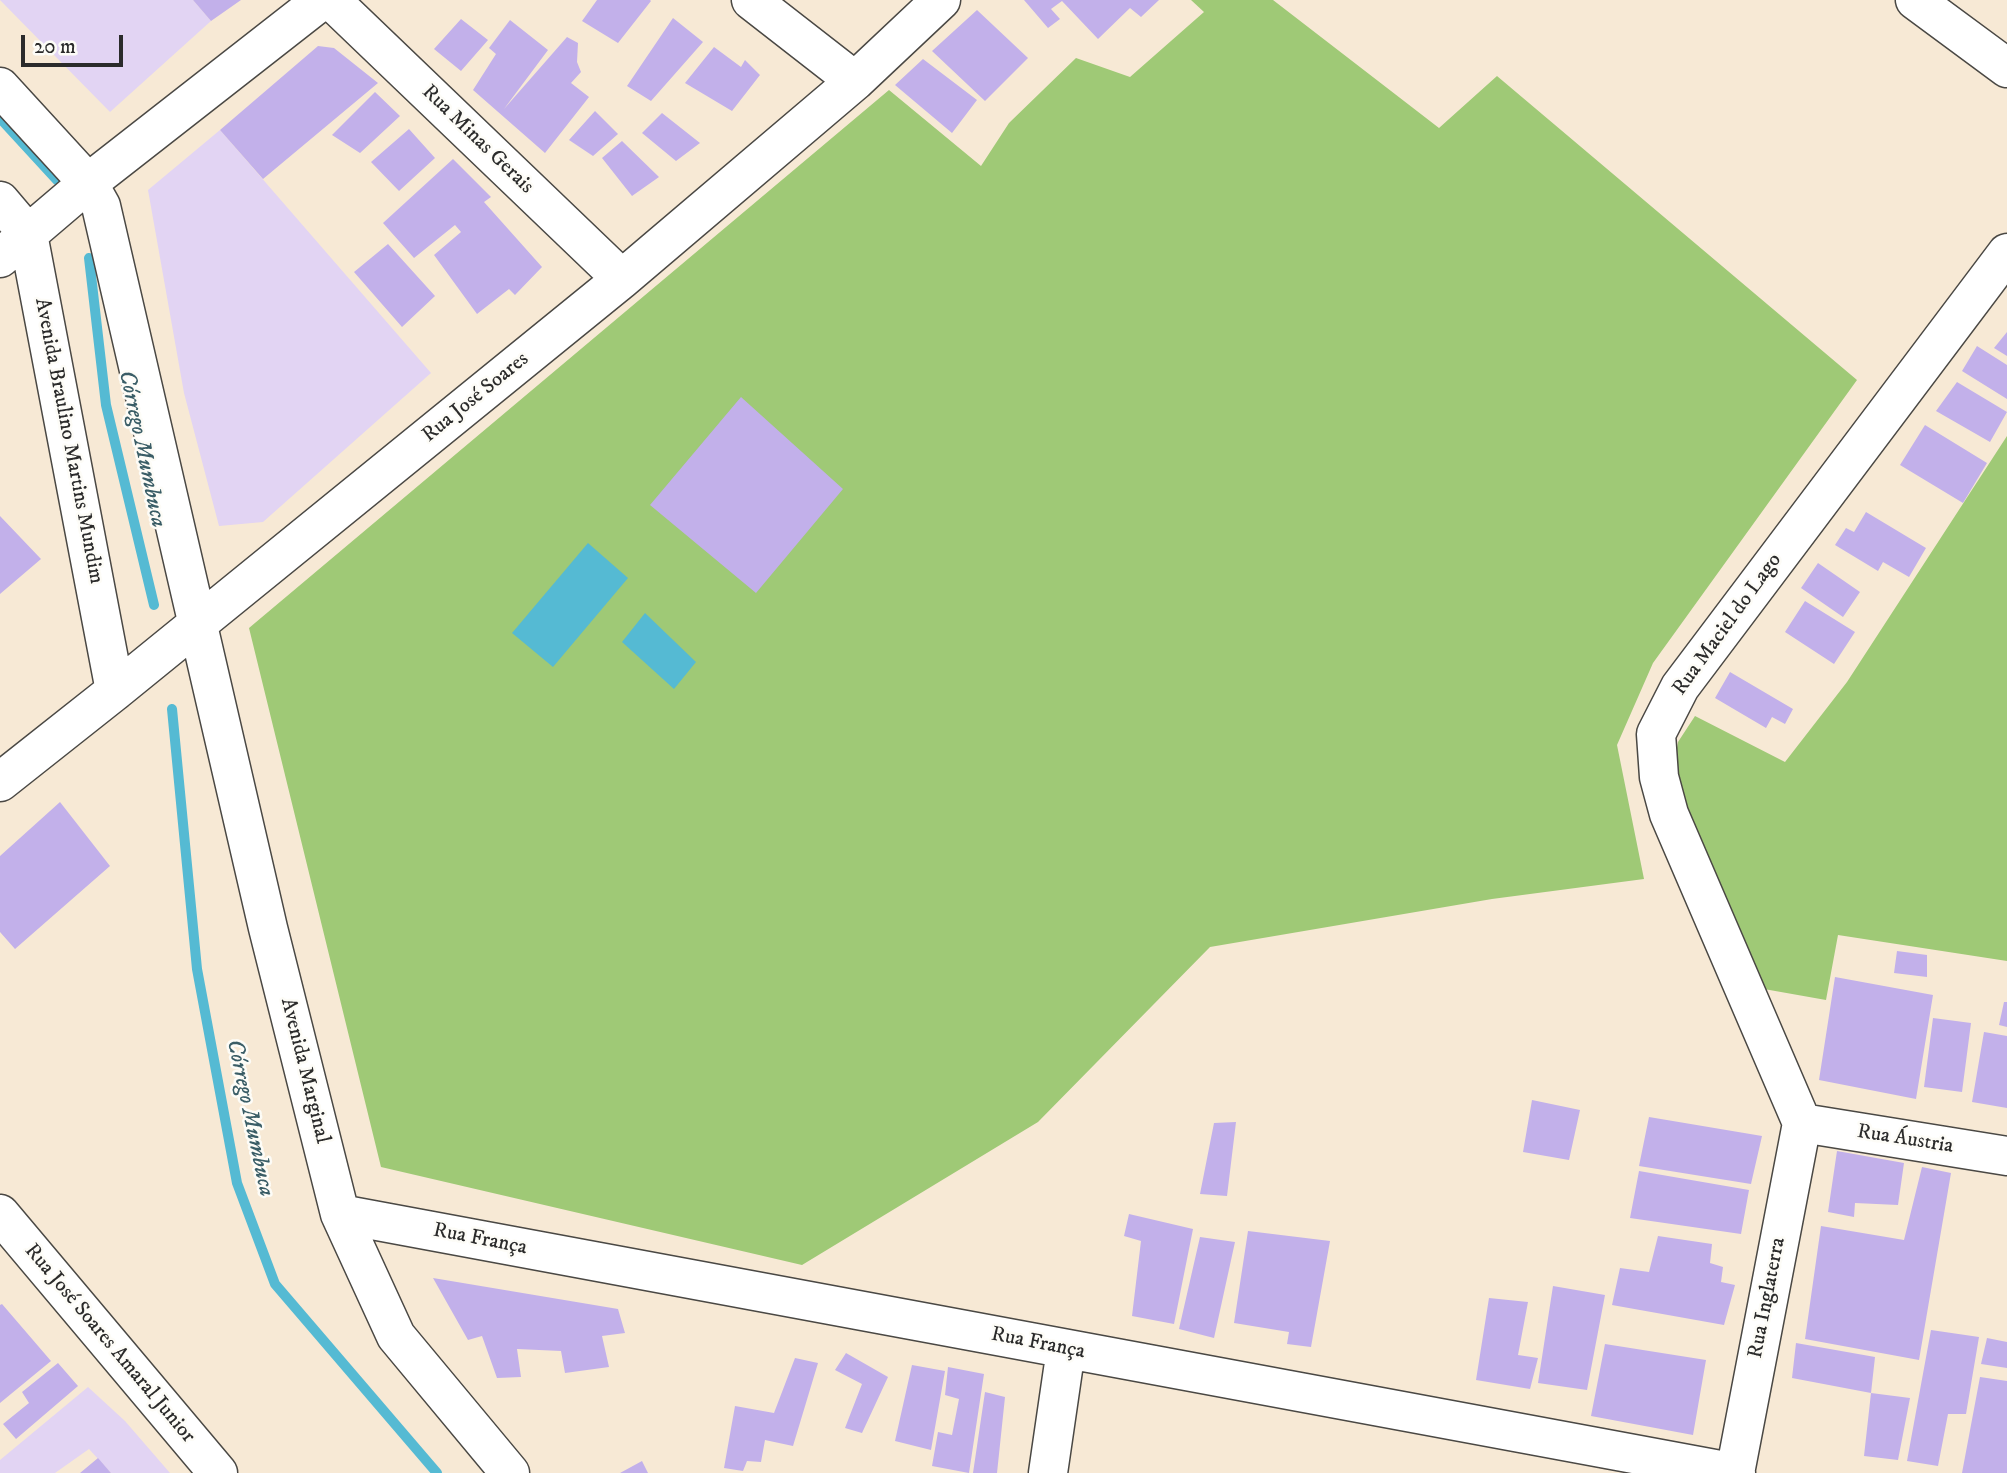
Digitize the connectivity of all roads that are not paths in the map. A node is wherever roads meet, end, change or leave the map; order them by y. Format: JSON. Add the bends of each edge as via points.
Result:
{"nodes":[{"id":1,"x":322,"y":0,"type":"edge"},
{"id":2,"x":331,"y":0,"type":"edge"},
{"id":3,"x":751,"y":0,"type":"edge"},
{"id":4,"x":942,"y":0,"type":"edge"},
{"id":5,"x":1915,"y":0,"type":"edge"},
{"id":6,"x":2007,"y":68,"type":"edge"},
{"id":7,"x":855,"y":81,"type":"junction"},
{"id":8,"x":0,"y":87,"type":"edge"},
{"id":9,"x":88,"y":183,"type":"junction"},
{"id":10,"x":0,"y":201,"type":"edge"},
{"id":11,"x":14,"y":246,"type":"edge"},
{"id":12,"x":2007,"y":253,"type":"edge"},
{"id":13,"x":622,"y":279,"type":"junction"},
{"id":14,"x":198,"y":624,"type":"junction"},
{"id":15,"x":115,"y":691,"type":"junction"},
{"id":16,"x":6,"y":765,"type":"edge"},
{"id":17,"x":1802,"y":1123,"type":"junction"},
{"id":18,"x":2007,"y":1156,"type":"edge"},
{"id":19,"x":0,"y":1214,"type":"edge"},
{"id":20,"x":340,"y":1214,"type":"junction"},
{"id":21,"x":1066,"y":1349,"type":"junction"},
{"id":22,"x":218,"y":1473,"type":"edge"},
{"id":23,"x":510,"y":1473,"type":"edge"},
{"id":24,"x":1048,"y":1473,"type":"edge"},
{"id":25,"x":1735,"y":1473,"type":"edge"}],
"edges":[{"from":1,"to":9,"type":"street"},
{"from":2,"to":13,"type":"street","name":"Rua Minas Gerais"},
{"from":3,"to":7,"type":"street"},
{"from":4,"to":7,"type":"street","name":"Rua José Soares"},
{"from":5,"to":6,"type":"street"},
{"from":7,"to":13,"type":"street","name":"Rua José Soares"},
{"from":8,"to":9,"type":"street"},
{"from":9,"to":11,"type":"street"},
{"from":9,"to":14,"type":"street","via":[[101,206]]},
{"from":10,"to":11,"type":"street","name":"Avenida Braulino Martins Mundim"},
{"from":11,"to":15,"type":"street","name":"Avenida Braulino Martins Mundim"},
{"from":12,"to":17,"type":"street","name":"Rua Maciel do Lago","via":[[1680,687],[1656,734],[1659,777],[1669,814]]},
{"from":13,"to":14,"type":"street","name":"Rua José Soares"},
{"from":14,"to":15,"type":"street","name":"Rua José Soares"},
{"from":14,"to":20,"type":"street","name":"Avenida Marginal"},
{"from":15,"to":16,"type":"street","name":"Rua José Soares"},
{"from":17,"to":18,"type":"street","name":"Rua Áustria"},
{"from":17,"to":25,"type":"street","name":"Rua Inglaterra"},
{"from":19,"to":22,"type":"street","name":"Rua José Soares Amaral Junior"},
{"from":20,"to":21,"type":"street","name":"Rua França"},
{"from":20,"to":23,"type":"street","name":"Avenida Marginal","via":[[396,1336]]},
{"from":21,"to":24,"type":"street"},
{"from":21,"to":25,"type":"street","name":"Rua França"}]}
